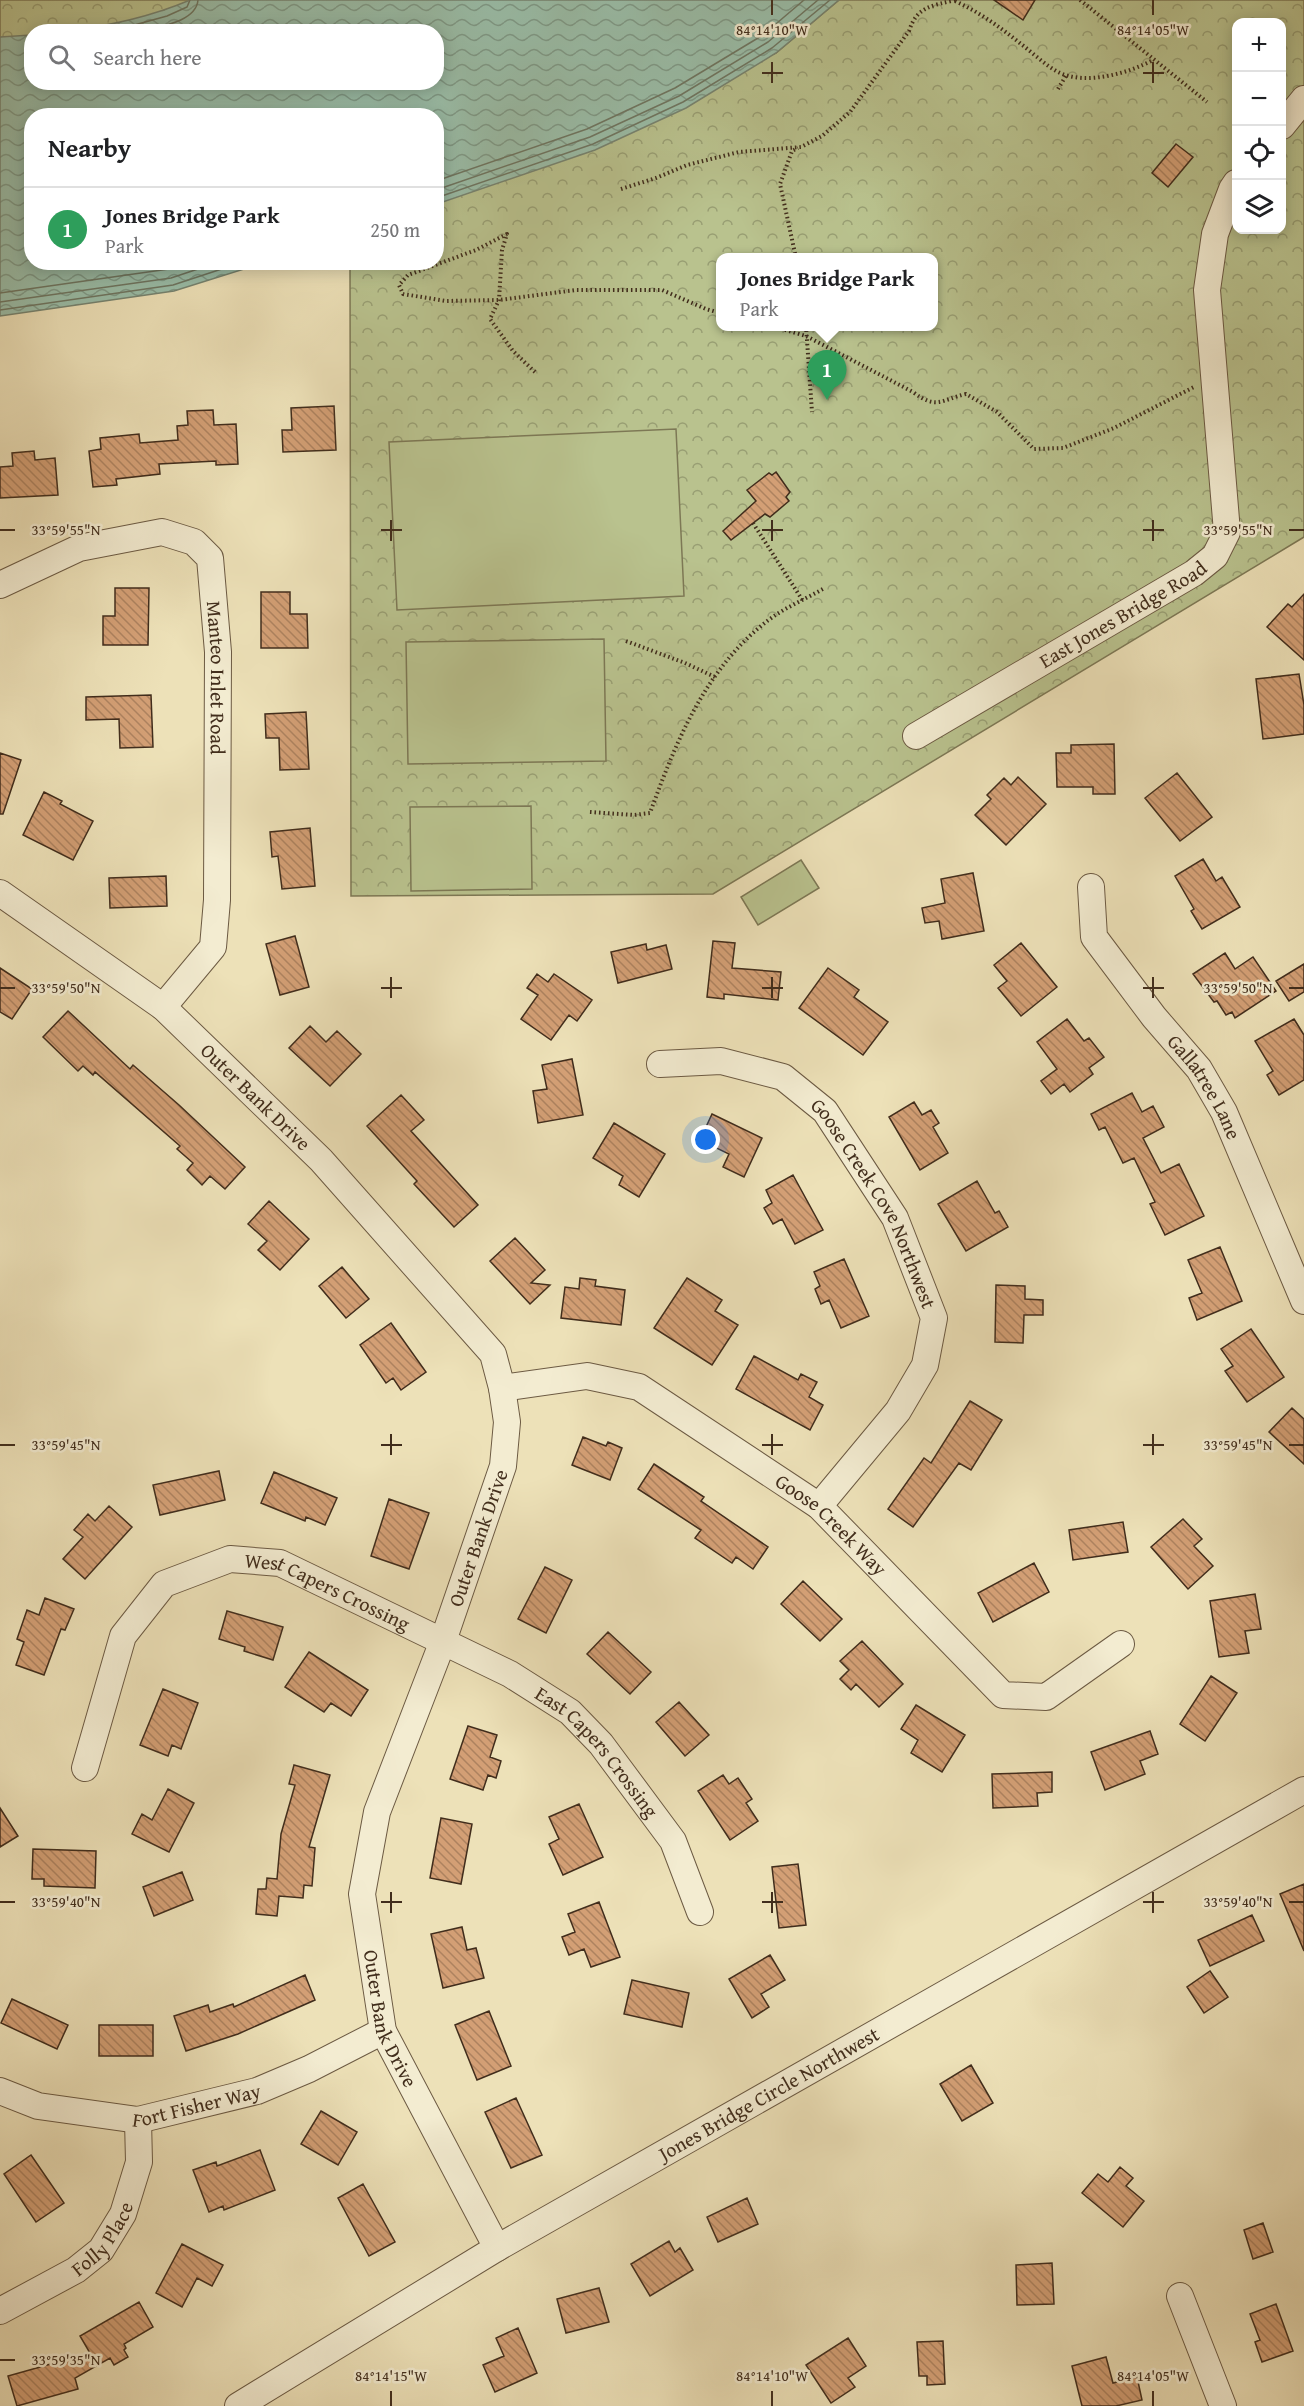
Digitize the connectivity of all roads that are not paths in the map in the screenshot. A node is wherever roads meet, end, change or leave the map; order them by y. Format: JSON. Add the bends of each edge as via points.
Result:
{"nodes":[{"id":1,"x":1304,"y":99,"type":"edge"},
{"id":2,"x":1286,"y":120,"type":"edge"},
{"id":3,"x":1232,"y":189,"type":"edge"},
{"id":4,"x":0,"y":585,"type":"edge"},
{"id":5,"x":916,"y":736,"type":"dead end"},
{"id":6,"x":1091,"y":887,"type":"dead end"},
{"id":7,"x":0,"y":893,"type":"edge"},
{"id":8,"x":163,"y":1007,"type":"junction"},
{"id":9,"x":660,"y":1064,"type":"dead end"},
{"id":10,"x":1304,"y":1301,"type":"edge"},
{"id":11,"x":502,"y":1388,"type":"junction"},
{"id":12,"x":819,"y":1506,"type":"junction"},
{"id":13,"x":443,"y":1641,"type":"junction"},
{"id":14,"x":1121,"y":1644,"type":"dead end"},
{"id":15,"x":85,"y":1768,"type":"dead end"},
{"id":16,"x":1304,"y":1790,"type":"edge"},
{"id":17,"x":700,"y":1912,"type":"dead end"},
{"id":18,"x":383,"y":2031,"type":"junction"},
{"id":19,"x":0,"y":2091,"type":"edge"},
{"id":20,"x":138,"y":2120,"type":"junction"},
{"id":21,"x":497,"y":2248,"type":"junction"},
{"id":22,"x":1180,"y":2296,"type":"dead end"},
{"id":23,"x":0,"y":2311,"type":"edge"},
{"id":24,"x":254,"y":2402,"type":"edge"},
{"id":25,"x":1223,"y":2406,"type":"edge"}],
"edges":[{"from":1,"to":2,"type":"street"},
{"from":3,"to":5,"type":"street","name":"East Jones Bridge Road","via":[[1215,234],[1207,290],[1227,531],[1215,556],[1194,573]]},
{"from":4,"to":8,"type":"street","name":"Manteo Inlet Road","via":[[79,548],[162,532],[194,542],[210,558],[218,652],[217,900],[213,947]]},
{"from":6,"to":10,"type":"street","name":"Gallatree Lane","via":[[1094,937],[1199,1069],[1224,1112]]},
{"from":7,"to":8,"type":"street","name":"Outer Bank Drive"},
{"from":8,"to":11,"type":"street","name":"Outer Bank Drive","via":[[321,1160],[493,1354]]},
{"from":9,"to":12,"type":"street","name":"Goose Creek Cove Northwest","via":[[721,1061],[783,1077],[825,1111],[895,1218],[934,1318],[925,1365],[898,1411]]},
{"from":11,"to":12,"type":"street","name":"Goose Creek Way","via":[[587,1376],[639,1387]]},
{"from":11,"to":13,"type":"street","name":"Outer Bank Drive","via":[[507,1422],[503,1466]]},
{"from":12,"to":14,"type":"street","name":"Goose Creek Way","via":[[1003,1695],[1046,1697]]},
{"from":13,"to":15,"type":"street","name":"West Capers Crossing","via":[[280,1563],[223,1561],[164,1584],[123,1636]]},
{"from":13,"to":17,"type":"street","name":"East Capers Crossing","via":[[510,1674],[570,1712],[594,1736],[673,1841]]},
{"from":13,"to":18,"type":"street","name":"Outer Bank Drive","via":[[377,1812],[362,1894]]},
{"from":16,"to":21,"type":"street","name":"Jones Bridge Circle Northwest"},
{"from":18,"to":20,"type":"street","name":"Fort Fisher Way","via":[[257,2091]]},
{"from":18,"to":21,"type":"street","name":"Outer Bank Drive"},
{"from":19,"to":20,"type":"street","name":"Fort Fisher Way","via":[[38,2106]]},
{"from":20,"to":23,"type":"street","name":"Folly Place","via":[[139,2162],[123,2214],[101,2250],[76,2270]]},
{"from":21,"to":24,"type":"street","name":"Jones Bridge Circle Northwest"},
{"from":22,"to":25,"type":"street"}]}
